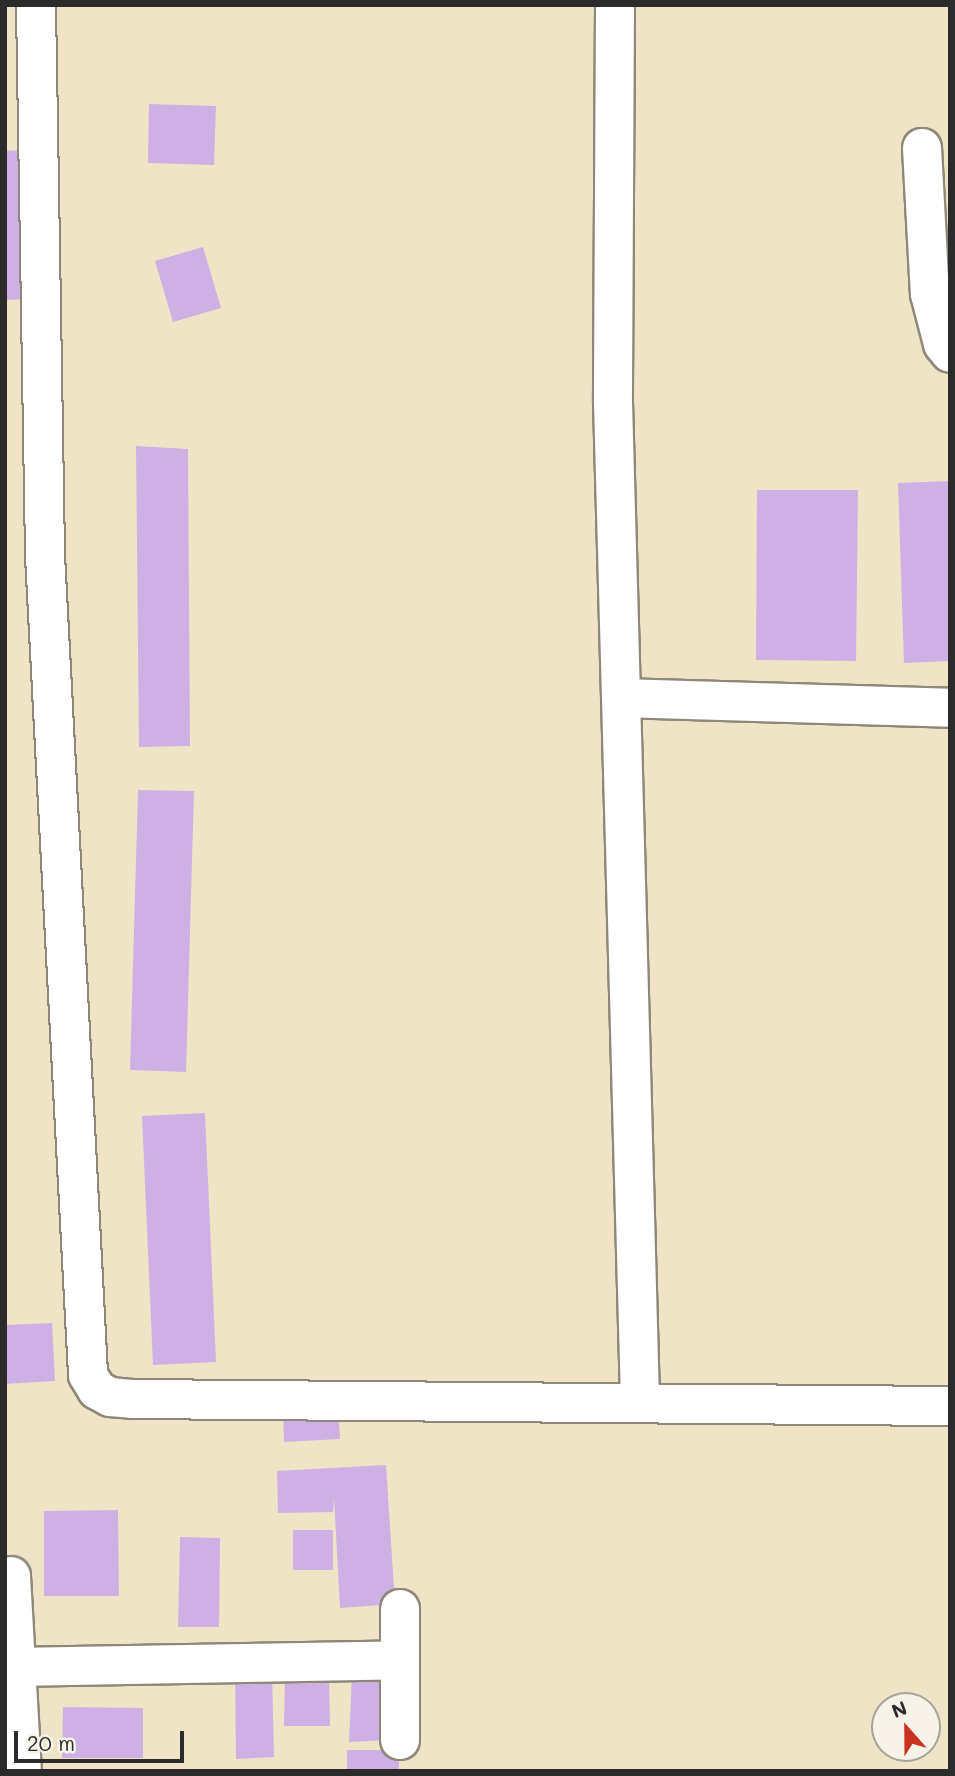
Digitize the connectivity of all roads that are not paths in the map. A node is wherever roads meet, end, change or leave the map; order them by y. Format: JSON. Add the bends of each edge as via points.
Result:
{"nodes":[{"id":1,"x":36,"y":5,"type":"edge"},
{"id":2,"x":615,"y":5,"type":"edge"},
{"id":3,"x":922,"y":148,"type":"dead end"},
{"id":4,"x":950,"y":353,"type":"edge"},
{"id":5,"x":622,"y":698,"type":"junction"},
{"id":6,"x":950,"y":708,"type":"edge"},
{"id":7,"x":640,"y":1403,"type":"junction"},
{"id":8,"x":950,"y":1406,"type":"edge"},
{"id":9,"x":11,"y":1576,"type":"dead end"},
{"id":10,"x":400,"y":1609,"type":"dead end"},
{"id":11,"x":400,"y":1660,"type":"junction"},
{"id":12,"x":16,"y":1667,"type":"junction"},
{"id":13,"x":400,"y":1740,"type":"dead end"},
{"id":14,"x":22,"y":1771,"type":"edge"}],
"edges":[{"from":1,"to":7,"type":"street","via":[[46,556],[88,1375],[97,1390],[110,1397],[132,1399]]},
{"from":2,"to":5,"type":"street","via":[[613,402]]},
{"from":3,"to":4,"type":"street","via":[[930,294],[943,344]]},
{"from":5,"to":6,"type":"street"},
{"from":5,"to":7,"type":"street"},
{"from":7,"to":8,"type":"street"},
{"from":9,"to":12,"type":"street"},
{"from":10,"to":11,"type":"street"},
{"from":11,"to":12,"type":"street"},
{"from":11,"to":13,"type":"street"},
{"from":12,"to":14,"type":"street"}]}
